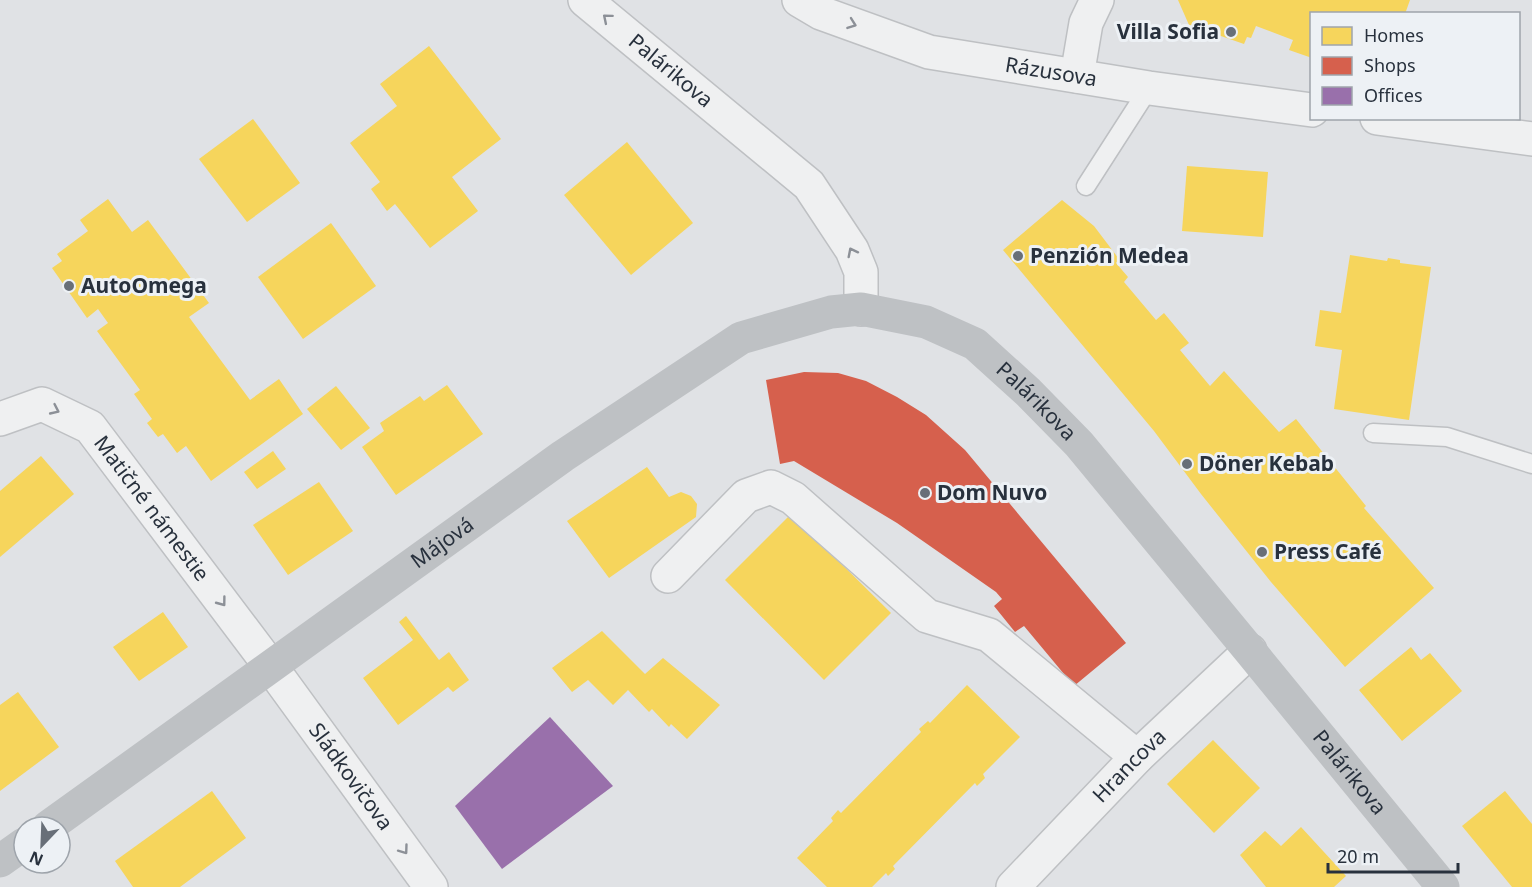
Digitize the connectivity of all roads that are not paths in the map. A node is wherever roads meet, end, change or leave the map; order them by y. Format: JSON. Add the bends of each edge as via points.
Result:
{"nodes":[{"id":1,"x":585,"y":0,"type":"edge"},
{"id":2,"x":799,"y":0,"type":"edge"},
{"id":3,"x":1097,"y":0,"type":"edge"},
{"id":4,"x":1077,"y":76,"type":"junction"},
{"id":5,"x":1149,"y":88,"type":"junction"},
{"id":6,"x":1310,"y":110,"type":"edge"},
{"id":7,"x":1391,"y":120,"type":"edge"},
{"id":8,"x":1532,"y":140,"type":"edge"},
{"id":9,"x":1086,"y":186,"type":"dead end"},
{"id":10,"x":861,"y":309,"type":"junction"},
{"id":11,"x":0,"y":419,"type":"edge"},
{"id":12,"x":1373,"y":433,"type":"dead end"},
{"id":13,"x":1532,"y":464,"type":"edge"},
{"id":14,"x":668,"y":576,"type":"dead end"},
{"id":15,"x":1250,"y":651,"type":"junction"},
{"id":16,"x":271,"y":667,"type":"junction"},
{"id":17,"x":1137,"y":757,"type":"junction"},
{"id":18,"x":65,"y":815,"type":"edge"},
{"id":19,"x":431,"y":887,"type":"edge"},
{"id":20,"x":1013,"y":887,"type":"edge"},
{"id":21,"x":1443,"y":887,"type":"edge"}],
"edges":[{"from":10,"to":1,"type":"street","name":"Palárikova","one_way":true,"via":[[861,272],[852,250],[809,185]]},
{"from":2,"to":4,"type":"street","name":"Rázusova","one_way":true,"via":[[821,13],[929,52]]},
{"from":3,"to":4,"type":"street","via":[[1086,23]]},
{"from":4,"to":5,"type":"street","name":"Rázusova"},
{"from":5,"to":6,"type":"street","name":"Rázusova"},
{"from":5,"to":9,"type":"lane"},
{"from":7,"to":8,"type":"street"},
{"from":10,"to":15,"type":"main road","name":"Palárikova","via":[[926,322],[975,344],[1079,444]]},
{"from":10,"to":16,"type":"main road","name":"Májová","via":[[831,312],[741,338],[563,456]]},
{"from":11,"to":16,"type":"street","name":"Matičné námestie","one_way":true,"via":[[42,404],[90,427]]},
{"from":12,"to":13,"type":"lane","via":[[1447,437]]},
{"from":14,"to":17,"type":"street","via":[[746,496],[771,487],[793,498],[927,616],[989,635]]},
{"from":15,"to":17,"type":"street","name":"Hrancova"},
{"from":15,"to":21,"type":"main road","name":"Palárikova"},
{"from":16,"to":18,"type":"main road","name":"Májová"},
{"from":16,"to":19,"type":"street","name":"Sládkovičova","one_way":true},
{"from":17,"to":20,"type":"street","name":"Hrancova"}]}
